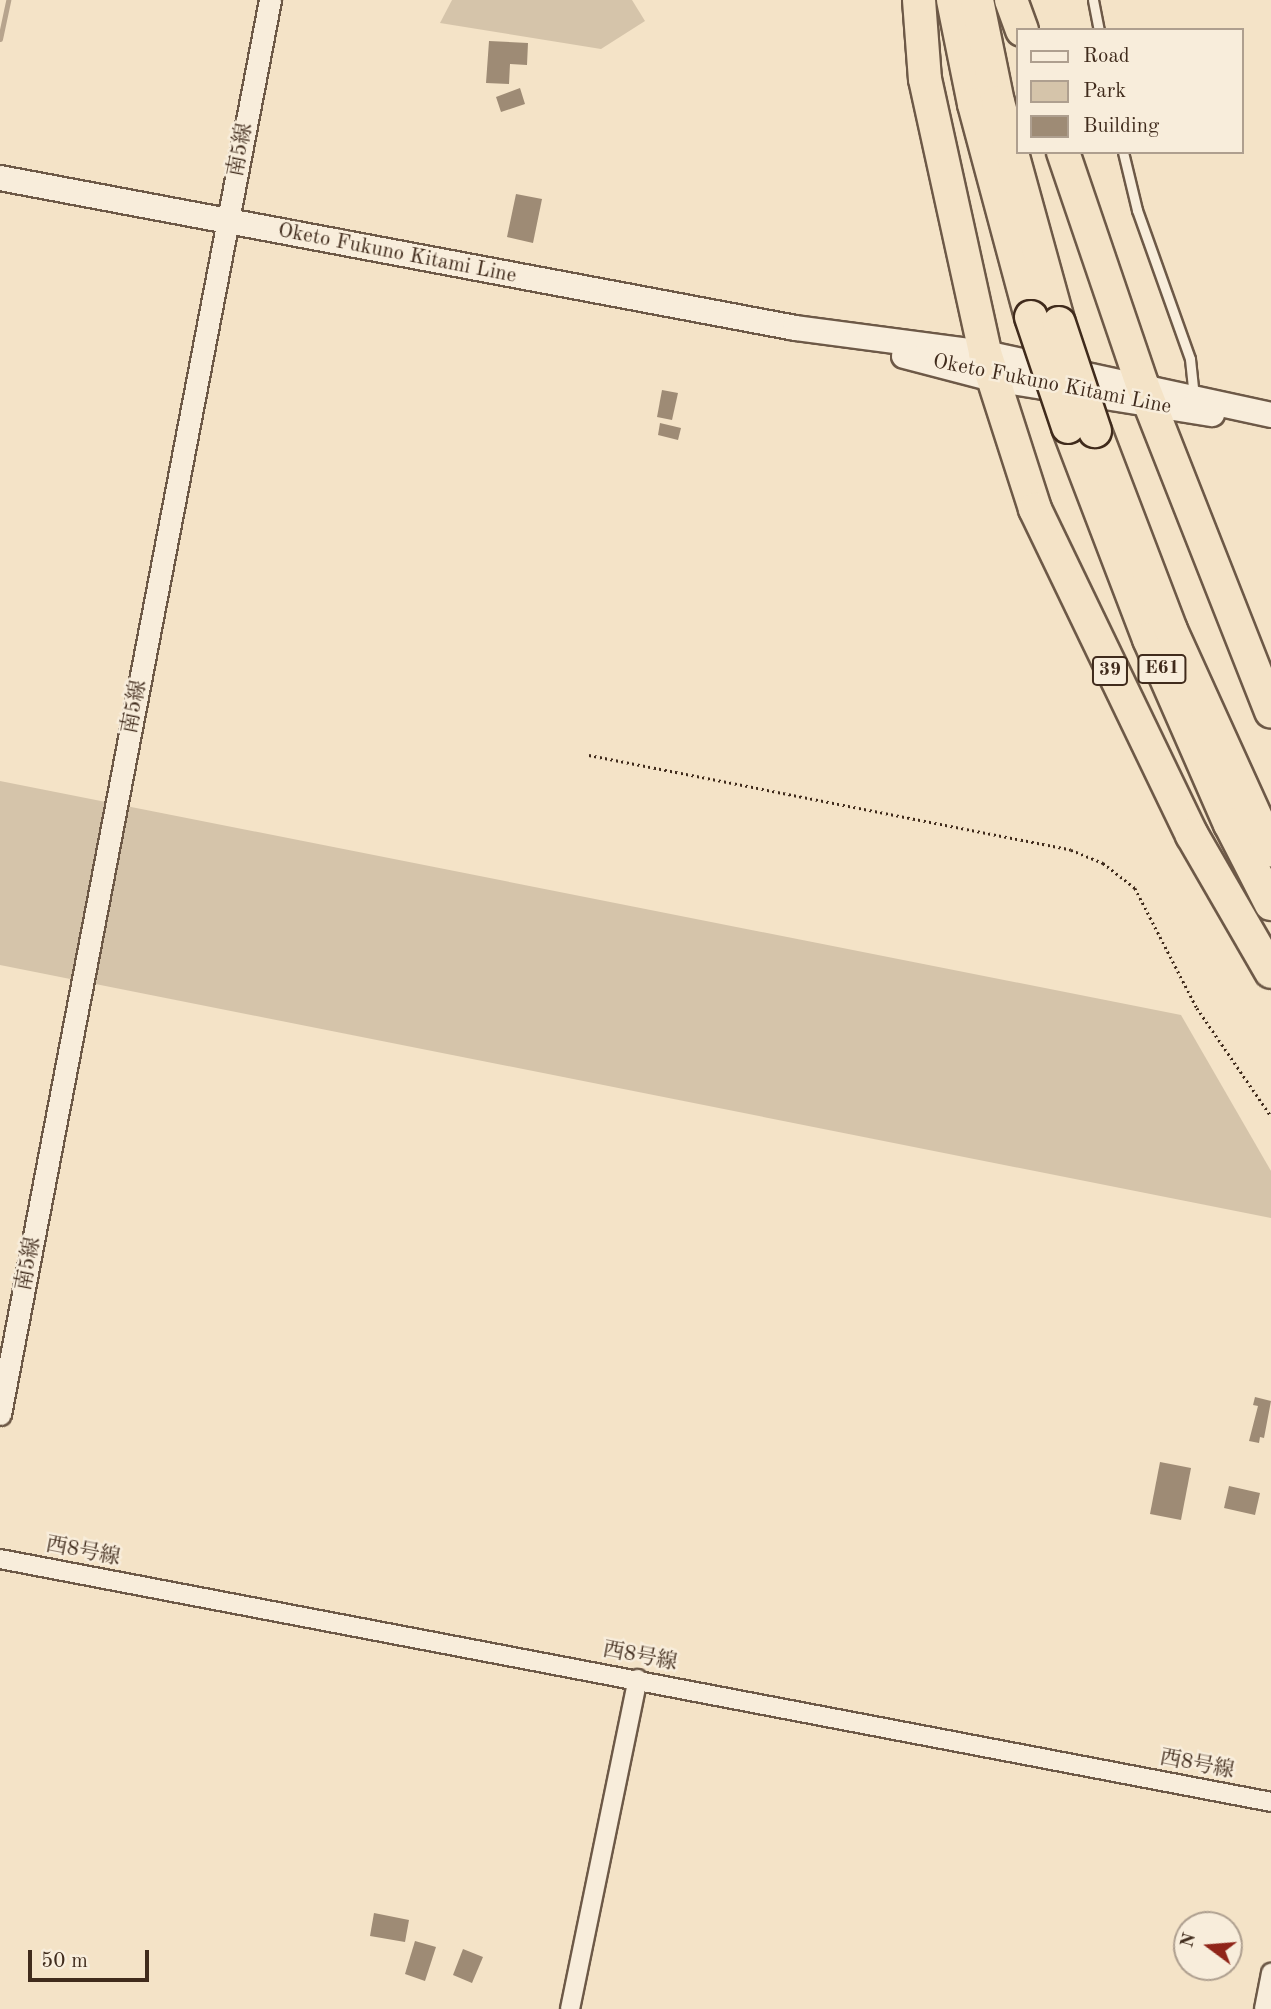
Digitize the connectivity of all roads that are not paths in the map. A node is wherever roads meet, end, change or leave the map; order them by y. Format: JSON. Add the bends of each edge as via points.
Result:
{"nodes":[{"id":1,"x":270,"y":0,"type":"edge"},
{"id":2,"x":919,"y":0,"type":"edge"},
{"id":3,"x":953,"y":0,"type":"edge"},
{"id":4,"x":977,"y":0,"type":"edge"},
{"id":5,"x":1012,"y":0,"type":"edge"},
{"id":6,"x":1093,"y":0,"type":"edge"},
{"id":7,"x":1021,"y":28,"type":"edge"},
{"id":8,"x":1099,"y":28,"type":"edge"},
{"id":9,"x":1064,"y":154,"type":"edge"},
{"id":10,"x":1123,"y":154,"type":"edge"},
{"id":11,"x":0,"y":178,"type":"edge"},
{"id":12,"x":227,"y":222,"type":"junction"},
{"id":13,"x":1045,"y":320,"type":"junction"},
{"id":14,"x":989,"y":366,"type":"junction"},
{"id":15,"x":1147,"y":395,"type":"junction"},
{"id":16,"x":1194,"y":395,"type":"junction"},
{"id":17,"x":1271,"y":415,"type":"edge"},
{"id":18,"x":1271,"y":422,"type":"edge"},
{"id":19,"x":1082,"y":429,"type":"junction"},
{"id":20,"x":1271,"y":712,"type":"edge"},
{"id":21,"x":1271,"y":850,"type":"edge"},
{"id":22,"x":1271,"y":904,"type":"edge"},
{"id":23,"x":1271,"y":972,"type":"edge"},
{"id":24,"x":0,"y":1413,"type":"edge"},
{"id":25,"x":0,"y":1559,"type":"edge"},
{"id":26,"x":638,"y":1679,"type":"junction"},
{"id":27,"x":1271,"y":1802,"type":"edge"},
{"id":28,"x":1271,"y":1973,"type":"edge"},
{"id":29,"x":570,"y":2009,"type":"edge"},
{"id":30,"x":1264,"y":2009,"type":"edge"}],
"edges":[{"from":1,"to":12,"type":"street","name":"南5線"},
{"from":2,"to":14,"type":"highway","via":[[925,79]]},
{"from":3,"to":13,"type":"highway","number":"E61","via":[[974,104]]},
{"from":4,"to":13,"type":"highway","number":"E61"},
{"from":5,"to":7,"type":"highway"},
{"from":6,"to":8,"type":"lane"},
{"from":9,"to":15,"type":"highway"},
{"from":10,"to":16,"type":"lane","via":[[1137,209],[1190,359]]},
{"from":11,"to":12,"type":"main road","name":"Oketo Fukuno Kitami Line"},
{"from":12,"to":14,"type":"main road","name":"Oketo Fukuno Kitami Line"},
{"from":12,"to":24,"type":"street","name":"南5線"},
{"from":13,"to":19,"type":"highway","number":"E61","bridge":true},
{"from":14,"to":15,"type":"main road","name":"Oketo Fukuno Kitami Line"},
{"from":14,"to":23,"type":"highway","number":"39","via":[[1035,509],[1099,649],[1192,835]]},
{"from":15,"to":16,"type":"main road","name":"Oketo Fukuno Kitami Line"},
{"from":15,"to":18,"type":"main road","name":"Oketo Fukuno Kitami Line"},
{"from":15,"to":20,"type":"highway"},
{"from":16,"to":17,"type":"main road","name":"Oketo Fukuno Kitami Line"},
{"from":19,"to":21,"type":"highway","number":"E61"},
{"from":19,"to":22,"type":"highway","number":"E61","via":[[1149,639],[1230,824]]},
{"from":25,"to":26,"type":"street","name":"西8号線"},
{"from":26,"to":27,"type":"street","name":"西8号線"},
{"from":26,"to":29,"type":"street"},
{"from":28,"to":30,"type":"street"}]}
